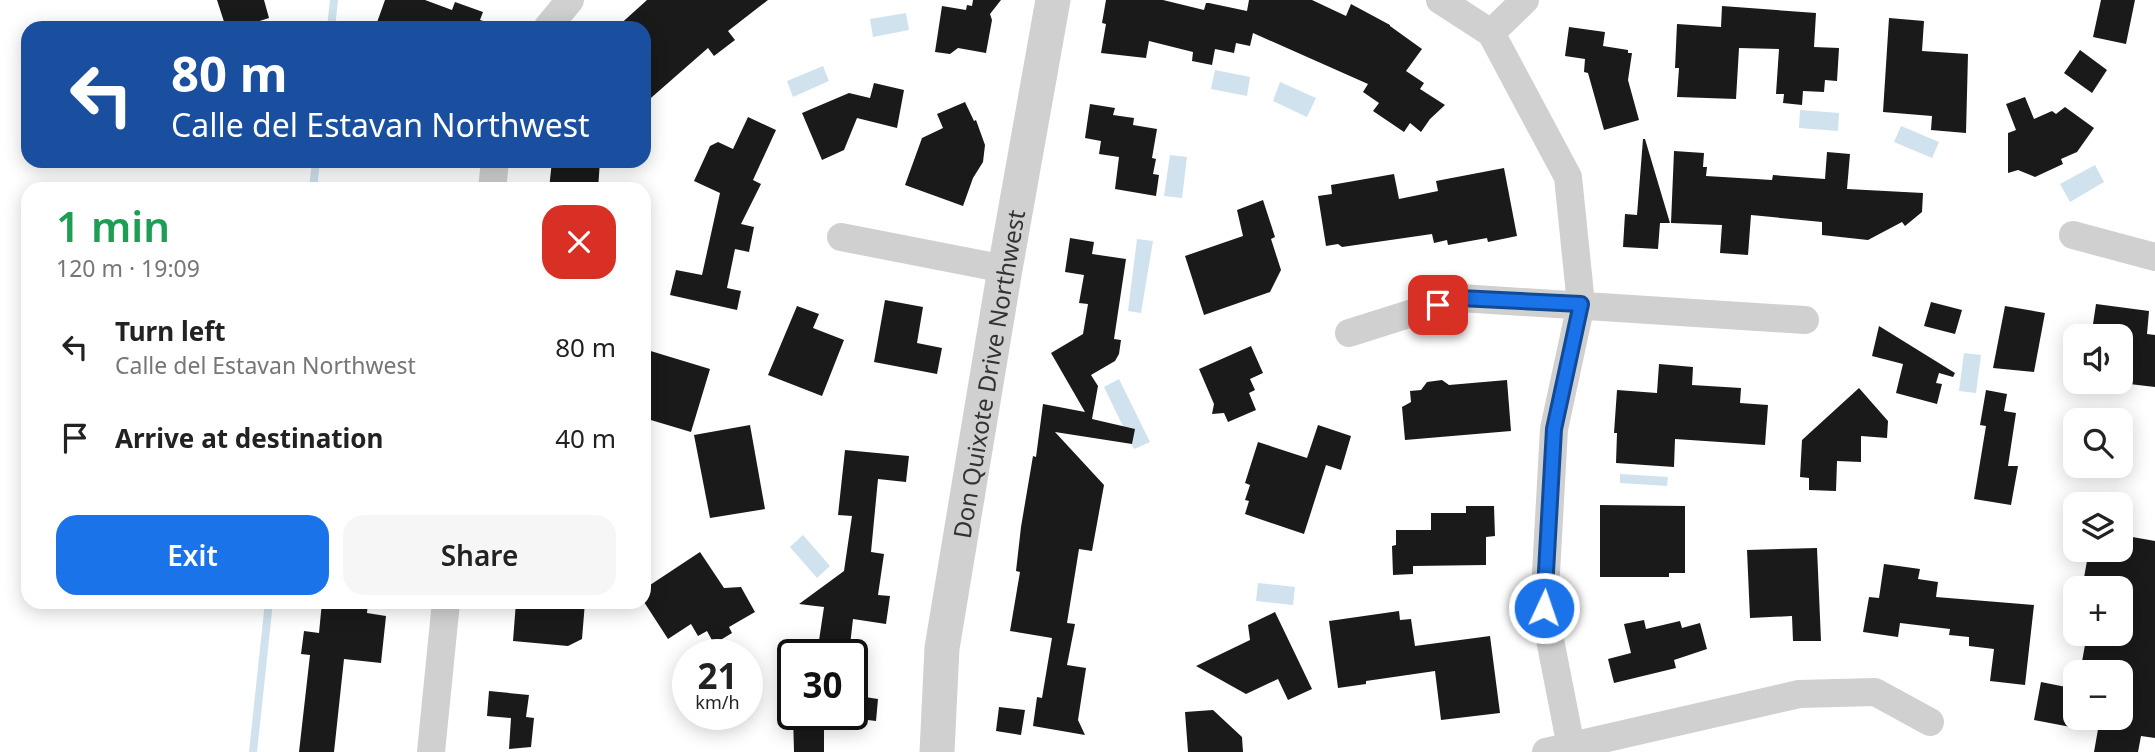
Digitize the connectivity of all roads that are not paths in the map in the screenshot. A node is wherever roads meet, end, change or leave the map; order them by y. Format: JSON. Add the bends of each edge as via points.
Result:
{"nodes":[{"id":1,"x":570,"y":0,"type":"edge"},
{"id":2,"x":1053,"y":0,"type":"edge"},
{"id":3,"x":1440,"y":0,"type":"edge"},
{"id":4,"x":1525,"y":0,"type":"edge"},
{"id":5,"x":553,"y":21,"type":"edge"},
{"id":6,"x":1491,"y":33,"type":"junction"},
{"id":7,"x":2073,"y":235,"type":"dead end"},
{"id":8,"x":841,"y":237,"type":"dead end"},
{"id":9,"x":2155,"y":257,"type":"edge"},
{"id":10,"x":1005,"y":269,"type":"junction"},
{"id":11,"x":1581,"y":304,"type":"junction"},
{"id":12,"x":1805,"y":320,"type":"dead end"},
{"id":13,"x":1349,"y":333,"type":"dead end"},
{"id":14,"x":445,"y":609,"type":"edge"},
{"id":15,"x":1930,"y":722,"type":"dead end"},
{"id":16,"x":1563,"y":750,"type":"edge"},
{"id":17,"x":431,"y":752,"type":"edge"},
{"id":18,"x":937,"y":752,"type":"edge"}],
"edges":[{"from":1,"to":5,"type":"street"},
{"from":2,"to":10,"type":"street","name":"Don Quixote Drive Northwest"},
{"from":3,"to":6,"type":"street"},
{"from":4,"to":6,"type":"street"},
{"from":6,"to":11,"type":"street","via":[[1568,177]]},
{"from":7,"to":9,"type":"street"},
{"from":8,"to":10,"type":"street"},
{"from":10,"to":18,"type":"street","name":"Don Quixote Drive Northwest","via":[[942,648]]},
{"from":11,"to":12,"type":"street"},
{"from":11,"to":13,"type":"street","via":[[1460,298]]},
{"from":11,"to":16,"type":"street","via":[[1554,429],[1544,608]]},
{"from":14,"to":17,"type":"street"},
{"from":15,"to":16,"type":"street","via":[[1875,692],[1799,694]]}]}
